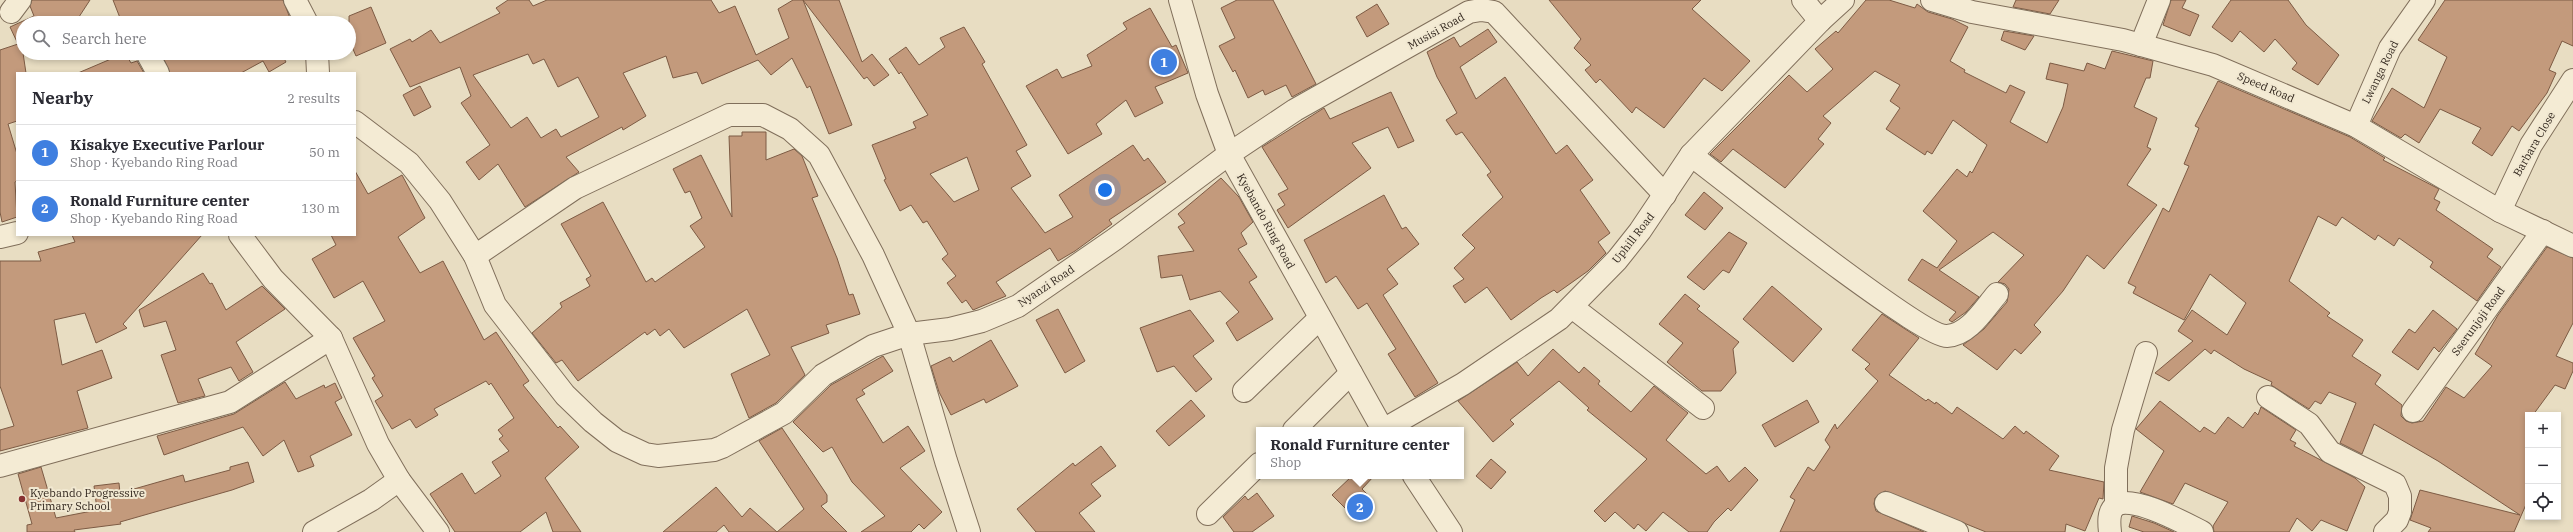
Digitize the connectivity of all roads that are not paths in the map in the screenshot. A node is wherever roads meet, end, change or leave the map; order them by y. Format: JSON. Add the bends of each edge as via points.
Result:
{"nodes":[{"id":1,"x":296,"y":0,"type":"edge"},
{"id":2,"x":1180,"y":0,"type":"edge"},
{"id":3,"x":1803,"y":0,"type":"edge"},
{"id":4,"x":1843,"y":0,"type":"edge"},
{"id":5,"x":1932,"y":0,"type":"edge"},
{"id":6,"x":2159,"y":0,"type":"edge"},
{"id":7,"x":2424,"y":0,"type":"edge"},
{"id":8,"x":304,"y":16,"type":"edge"},
{"id":9,"x":1820,"y":21,"type":"junction"},
{"id":10,"x":2141,"y":45,"type":"junction"},
{"id":11,"x":151,"y":60,"type":"edge"},
{"id":12,"x":317,"y":60,"type":"edge"},
{"id":13,"x":157,"y":72,"type":"edge"},
{"id":14,"x":318,"y":72,"type":"edge"},
{"id":15,"x":2573,"y":80,"type":"edge"},
{"id":16,"x":356,"y":123,"type":"edge"},
{"id":17,"x":2356,"y":126,"type":"junction"},
{"id":18,"x":1229,"y":154,"type":"junction"},
{"id":19,"x":1691,"y":155,"type":"junction"},
{"id":20,"x":1665,"y":195,"type":"junction"},
{"id":21,"x":2500,"y":211,"type":"junction"},
{"id":22,"x":2543,"y":231,"type":"junction"},
{"id":23,"x":16,"y":233,"type":"edge"},
{"id":24,"x":241,"y":236,"type":"edge"},
{"id":25,"x":0,"y":237,"type":"edge"},
{"id":26,"x":2573,"y":246,"type":"edge"},
{"id":27,"x":475,"y":256,"type":"junction"},
{"id":28,"x":1996,"y":294,"type":"dead end"},
{"id":29,"x":1572,"y":307,"type":"junction"},
{"id":30,"x":1320,"y":318,"type":"junction"},
{"id":31,"x":909,"y":334,"type":"junction"},
{"id":32,"x":331,"y":338,"type":"junction"},
{"id":33,"x":2146,"y":353,"type":"dead end"},
{"id":34,"x":1351,"y":373,"type":"junction"},
{"id":35,"x":1244,"y":391,"type":"dead end"},
{"id":36,"x":2268,"y":397,"type":"dead end"},
{"id":37,"x":1703,"y":408,"type":"dead end"},
{"id":38,"x":2413,"y":411,"type":"dead end"},
{"id":39,"x":1297,"y":427,"type":"edge"},
{"id":40,"x":1381,"y":427,"type":"edge"},
{"id":41,"x":1388,"y":427,"type":"edge"},
{"id":42,"x":0,"y":466,"type":"edge"},
{"id":43,"x":1256,"y":467,"type":"edge"},
{"id":44,"x":1416,"y":479,"type":"edge"},
{"id":45,"x":399,"y":480,"type":"junction"},
{"id":46,"x":1886,"y":503,"type":"dead end"},
{"id":47,"x":2116,"y":505,"type":"junction"},
{"id":48,"x":1208,"y":514,"type":"dead end"},
{"id":49,"x":314,"y":532,"type":"edge"},
{"id":50,"x":438,"y":532,"type":"edge"},
{"id":51,"x":969,"y":532,"type":"edge"},
{"id":52,"x":1451,"y":532,"type":"edge"},
{"id":53,"x":1957,"y":532,"type":"edge"},
{"id":54,"x":2110,"y":532,"type":"edge"},
{"id":55,"x":2202,"y":532,"type":"edge"},
{"id":56,"x":2385,"y":532,"type":"edge"}],
"edges":[{"from":1,"to":8,"type":"street"},
{"from":2,"to":18,"type":"street","name":"Kyebando Ring Road","via":[[1207,94]]},
{"from":3,"to":9,"type":"street"},
{"from":4,"to":9,"type":"street","name":"Uphill Road"},
{"from":5,"to":10,"type":"street","name":"Speed Road","via":[[1972,12],[2047,27],[2071,29]]},
{"from":6,"to":10,"type":"street"},
{"from":7,"to":17,"type":"street","name":"Lwanga Road","via":[[2390,48]]},
{"from":9,"to":19,"type":"street","name":"Uphill Road"},
{"from":10,"to":17,"type":"street","name":"Speed Road","via":[[2213,65]]},
{"from":11,"to":13,"type":"street"},
{"from":12,"to":14,"type":"street"},
{"from":15,"to":21,"type":"street","name":"Barbara Close","via":[[2531,145]]},
{"from":16,"to":27,"type":"street","name":"Nyanzi Road","via":[[409,163],[440,200]]},
{"from":17,"to":21,"type":"street","name":"Speed Road"},
{"from":18,"to":20,"type":"street","name":"Musisi Road","via":[[1295,110],[1469,12],[1482,10],[1494,12]]},
{"from":18,"to":30,"type":"street","name":"Kyebando Ring Road"},
{"from":18,"to":31,"type":"street","name":"Nyanzi Road","via":[[1115,239],[1018,306],[982,321],[950,329]]},
{"from":19,"to":20,"type":"street","name":"Uphill Road"},
{"from":19,"to":28,"type":"street","via":[[1879,297],[1919,323],[1945,336],[1955,335],[1966,329]]},
{"from":20,"to":29,"type":"street","name":"Uphill Road","via":[[1617,260]]},
{"from":21,"to":22,"type":"street","name":"Speed Road"},
{"from":22,"to":26,"type":"street","name":"Speed Road"},
{"from":22,"to":38,"type":"street","name":"Sserunjoji Road"},
{"from":23,"to":25,"type":"street"},
{"from":24,"to":32,"type":"street","via":[[273,279]]},
{"from":27,"to":31,"type":"street","name":"Nyanzi Road","via":[[495,305],[565,396],[617,441],[645,454],[666,455],[722,447],[784,414],[823,375],[873,346]]},
{"from":27,"to":31,"type":"street","via":[[582,184],[729,115],[763,115],[790,129],[819,156],[873,256]]},
{"from":29,"to":37,"type":"street"},
{"from":29,"to":41,"type":"street","name":"Uphill Road","via":[[1559,319],[1463,384]]},
{"from":30,"to":34,"type":"street","name":"Kyebando Ring Road"},
{"from":30,"to":35,"type":"street"},
{"from":31,"to":51,"type":"street"},
{"from":32,"to":42,"type":"street","via":[[230,402]]},
{"from":32,"to":45,"type":"street","via":[[378,444]]},
{"from":33,"to":47,"type":"street","via":[[2123,430],[2116,468]]},
{"from":34,"to":39,"type":"street"},
{"from":34,"to":40,"type":"street","name":"Kyebando Ring Road"},
{"from":36,"to":56,"type":"street","via":[[2309,424],[2330,452],[2395,484],[2400,496],[2400,512],[2397,520]]},
{"from":43,"to":48,"type":"street"},
{"from":44,"to":52,"type":"street"},
{"from":45,"to":49,"type":"street","via":[[371,500]]},
{"from":45,"to":50,"type":"street"},
{"from":46,"to":53,"type":"street"},
{"from":47,"to":54,"type":"street","via":[[2110,517]]},
{"from":47,"to":55,"type":"street","via":[[2125,502],[2153,509]]}]}
